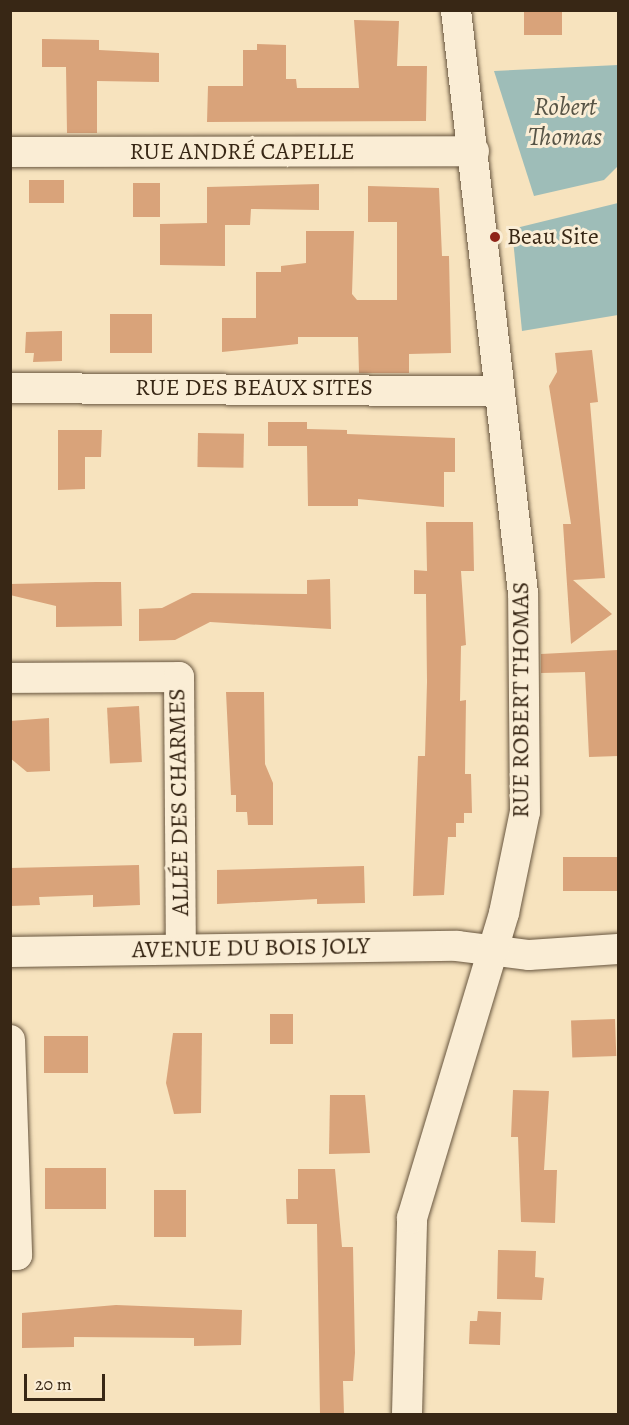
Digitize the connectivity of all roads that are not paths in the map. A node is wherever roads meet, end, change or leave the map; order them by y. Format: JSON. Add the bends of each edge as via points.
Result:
{"nodes":[{"id":1,"x":456,"y":10,"type":"edge"},
{"id":2,"x":474,"y":151,"type":"junction"},
{"id":3,"x":10,"y":152,"type":"edge"},
{"id":4,"x":10,"y":388,"type":"edge"},
{"id":5,"x":498,"y":391,"type":"junction"},
{"id":6,"x":10,"y":678,"type":"edge"},
{"id":7,"x":181,"y":948,"type":"junction"},
{"id":8,"x":492,"y":950,"type":"junction"},
{"id":9,"x":618,"y":950,"type":"edge"},
{"id":10,"x":10,"y":952,"type":"edge"},
{"id":11,"x":10,"y":1040,"type":"edge"},
{"id":12,"x":10,"y":1255,"type":"edge"},
{"id":13,"x":407,"y":1414,"type":"edge"}],
"edges":[{"from":1,"to":2,"type":"street","name":"RUE ROBERT THOMAS"},
{"from":2,"to":3,"type":"street","name":"RUE ANDRÉ CAPELLE"},
{"from":2,"to":5,"type":"street","name":"RUE ROBERT THOMAS"},
{"from":4,"to":5,"type":"street","name":"RUE DES BEAUX SITES"},
{"from":5,"to":8,"type":"street","name":"RUE ROBERT THOMAS","via":[[523,593],[525,812]]},
{"from":6,"to":7,"type":"street","name":"ALLÉE DES CHARMES","via":[[179,677]]},
{"from":7,"to":8,"type":"street","name":"AVENUE DU BOIS JOLY"},
{"from":7,"to":10,"type":"street","name":"AVENUE DU BOIS JOLY"},
{"from":8,"to":9,"type":"street","name":"AVENUE DU BOIS JOLY","via":[[529,955]]},
{"from":8,"to":13,"type":"street","name":"RUE ROBERT THOMAS","via":[[412,1218]]},
{"from":11,"to":12,"type":"street","via":[[17,1255]]}]}
